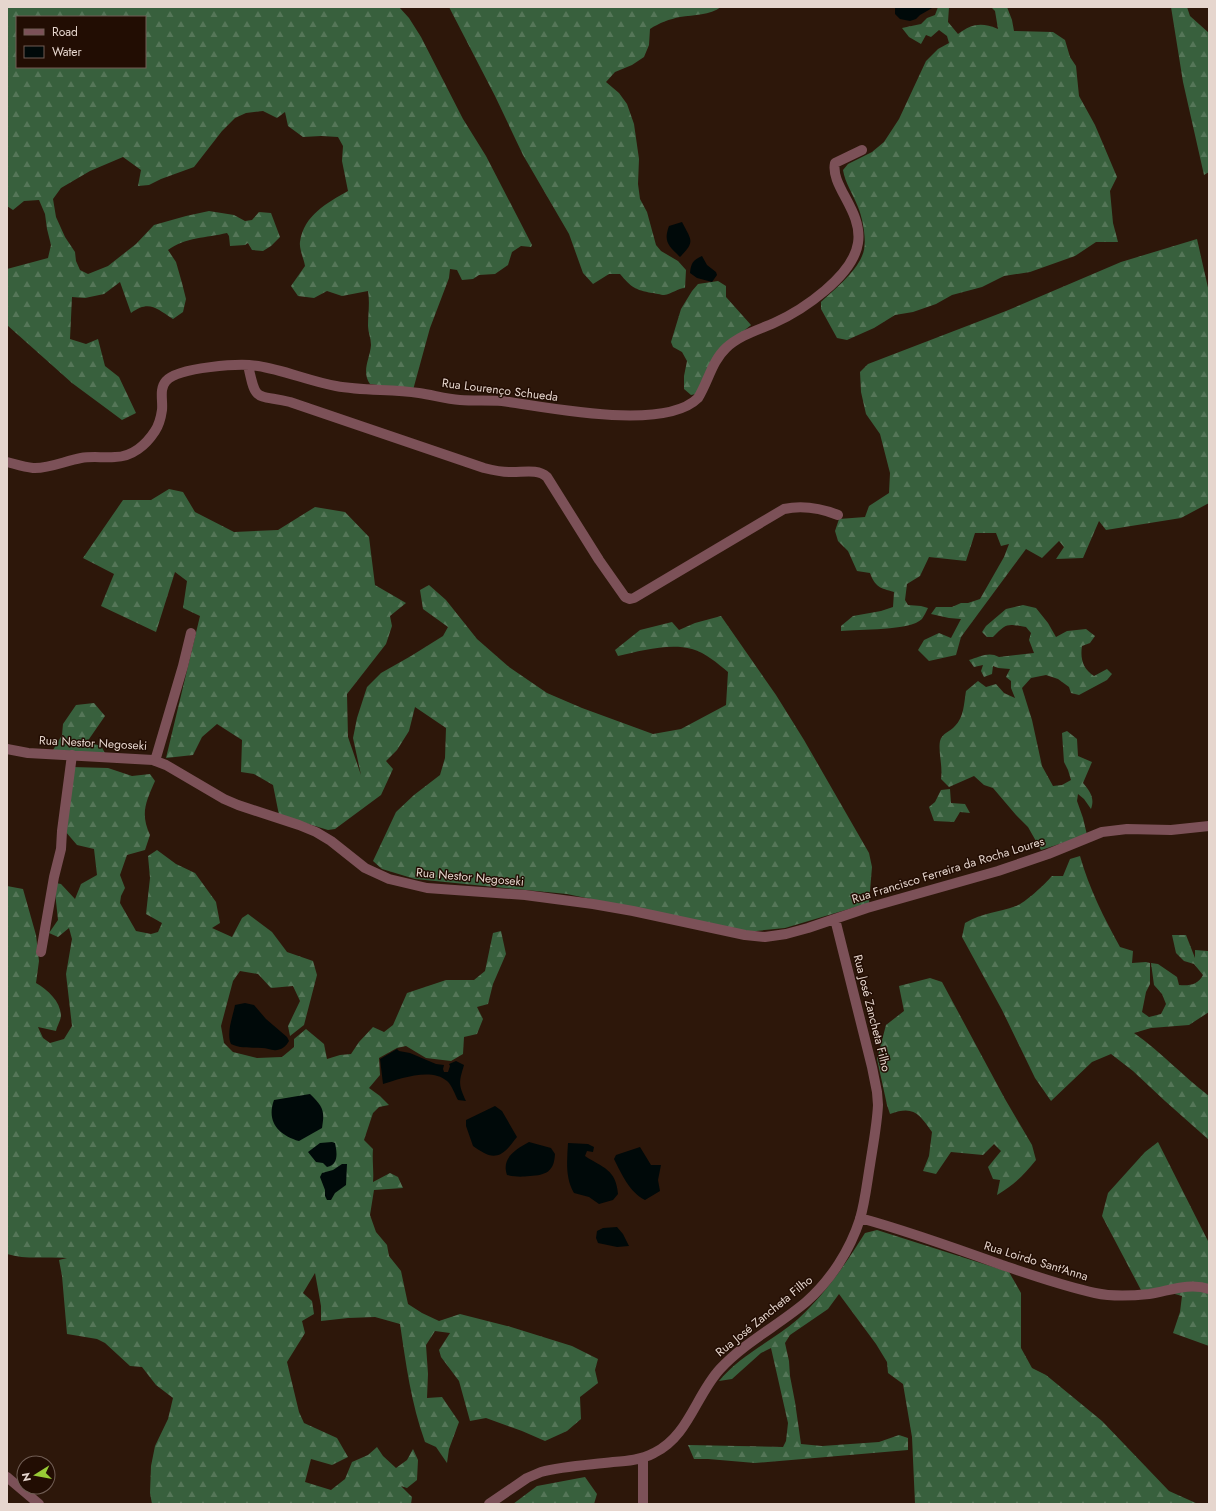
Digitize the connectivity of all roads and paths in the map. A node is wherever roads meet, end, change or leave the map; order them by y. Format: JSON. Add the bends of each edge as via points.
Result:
{"nodes":[{"id":1,"x":862,"y":150,"type":"dead end"},
{"id":2,"x":248,"y":365,"type":"junction"},
{"id":3,"x":7,"y":462,"type":"edge"},
{"id":4,"x":838,"y":515,"type":"dead end"},
{"id":5,"x":191,"y":633,"type":"dead end"},
{"id":6,"x":7,"y":749,"type":"edge"},
{"id":7,"x":72,"y":755,"type":"junction"},
{"id":8,"x":155,"y":761,"type":"junction"},
{"id":9,"x":1209,"y":826,"type":"edge"},
{"id":10,"x":835,"y":919,"type":"junction"},
{"id":11,"x":41,"y":952,"type":"dead end"},
{"id":12,"x":860,"y":1218,"type":"junction"},
{"id":13,"x":1209,"y":1289,"type":"edge"},
{"id":14,"x":643,"y":1458,"type":"junction"},
{"id":15,"x":7,"y":1477,"type":"edge"},
{"id":16,"x":39,"y":1504,"type":"edge"},
{"id":17,"x":489,"y":1504,"type":"edge"},
{"id":18,"x":643,"y":1504,"type":"edge"}],
"edges":[{"from":1,"to":2,"type":"street","name":"Rua Lourenço Schueda","via":[[835,163],[834,169],[854,212],[859,233],[858,244],[845,271],[800,309],[744,335],[726,347],[718,357],[698,398],[684,408],[656,414],[602,415],[498,401],[459,400],[418,393],[347,388],[270,368]]},
{"from":2,"to":3,"type":"street","name":"Rua Lourenço Schueda","via":[[190,370],[167,379],[161,393],[162,410],[155,430],[139,449],[128,454],[113,458],[81,458],[42,468]]},
{"from":2,"to":4,"type":"street","via":[[253,389],[261,397],[290,402],[484,468],[543,474],[599,560],[625,597],[630,599],[784,509],[809,507]]},
{"from":5,"to":8,"type":"street"},
{"from":6,"to":7,"type":"street","name":"Rua Nestor Negoseki","via":[[28,753]]},
{"from":7,"to":8,"type":"street","name":"Rua Nestor Negoseki","via":[[142,758]]},
{"from":7,"to":11,"type":"street","via":[[61,849]]},
{"from":8,"to":10,"type":"street","name":"Rua Nestor Negoseki","via":[[224,799],[316,832],[365,868],[414,886],[525,895],[593,904],[745,936],[786,934]]},
{"from":9,"to":10,"type":"street","name":"Rua Francisco Ferreira da Rocha Loures","via":[[1102,832],[998,871]]},
{"from":10,"to":12,"type":"street","name":"Rua José Zancheta Filho","via":[[877,1092],[877,1118]]},
{"from":12,"to":13,"type":"street","name":"Rua Loirdo Sant'Anna","via":[[888,1225],[1034,1276],[1095,1293],[1122,1296],[1193,1286]]},
{"from":12,"to":14,"type":"street","name":"Rua José Zancheta Filho","via":[[845,1253],[819,1290],[732,1357],[712,1379],[694,1411],[675,1436],[666,1446]]},
{"from":14,"to":17,"type":"street","name":"Rua José Zancheta Filho","via":[[541,1472],[527,1478]]},
{"from":14,"to":18,"type":"street"},
{"from":15,"to":16,"type":"street"}]}
